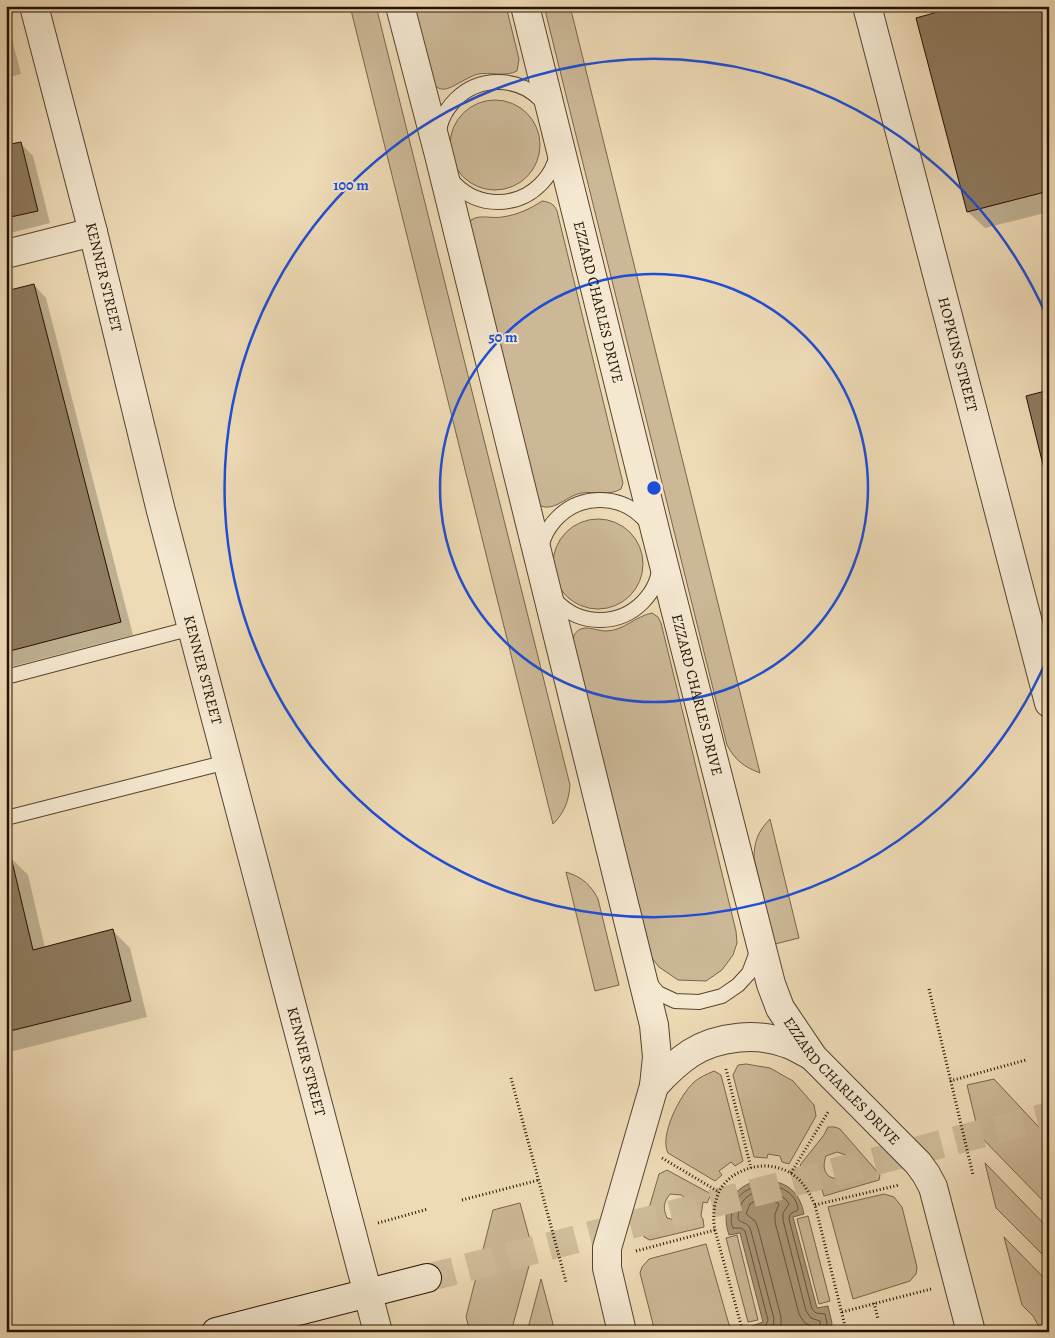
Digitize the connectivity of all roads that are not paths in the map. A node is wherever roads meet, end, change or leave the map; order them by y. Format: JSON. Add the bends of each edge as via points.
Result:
{"nodes":[{"id":1,"x":34,"y":6,"type":"edge"},
{"id":2,"x":400,"y":6,"type":"edge"},
{"id":3,"x":526,"y":6,"type":"edge"},
{"id":4,"x":867,"y":6,"type":"edge"},
{"id":5,"x":555,"y":123,"type":"junction"},
{"id":6,"x":439,"y":155,"type":"junction"},
{"id":7,"x":92,"y":232,"type":"junction"},
{"id":8,"x":6,"y":254,"type":"edge"},
{"id":9,"x":657,"y":538,"type":"junction"},
{"id":10,"x":540,"y":569,"type":"junction"},
{"id":11,"x":192,"y":628,"type":"junction"},
{"id":12,"x":6,"y":677,"type":"edge"},
{"id":13,"x":1049,"y":702,"type":"edge"},
{"id":14,"x":227,"y":762,"type":"junction"},
{"id":15,"x":6,"y":818,"type":"edge"},
{"id":16,"x":761,"y":942,"type":"junction"},
{"id":17,"x":642,"y":973,"type":"junction"},
{"id":18,"x":813,"y":1057,"type":"junction"},
{"id":19,"x":654,"y":1086,"type":"junction"},
{"id":20,"x":427,"y":1278,"type":"tunnel mouth"},
{"id":21,"x":368,"y":1294,"type":"junction"},
{"id":22,"x":216,"y":1332,"type":"edge"},
{"id":23,"x":378,"y":1332,"type":"edge"},
{"id":24,"x":622,"y":1332,"type":"edge"},
{"id":25,"x":971,"y":1332,"type":"edge"}],
"edges":[{"from":1,"to":7,"type":"street","name":"KENNER STREET"},
{"from":2,"to":6,"type":"street"},
{"from":3,"to":5,"type":"street","name":"EZZARD CHARLES DRIVE"},
{"from":4,"to":13,"type":"street","name":"HOPKINS STREET"},
{"from":5,"to":6,"type":"lane","via":[[544,104],[532,93],[516,85],[496,82],[479,85],[462,94],[448,108],[440,126]]},
{"from":5,"to":6,"type":"lane","via":[[557,155],[551,171],[531,194],[515,200],[491,203],[472,197],[445,171]]},
{"from":5,"to":9,"type":"street","name":"EZZARD CHARLES DRIVE"},
{"from":6,"to":10,"type":"street"},
{"from":7,"to":8,"type":"street"},
{"from":7,"to":11,"type":"street","name":"KENNER STREET"},
{"from":9,"to":10,"type":"lane","via":[[633,509],[615,501],[578,503],[561,513],[548,528]]},
{"from":9,"to":10,"type":"lane","via":[[660,558],[652,591],[642,604],[613,619],[591,619],[558,603],[547,588]]},
{"from":9,"to":16,"type":"street","name":"EZZARD CHARLES DRIVE"},
{"from":10,"to":17,"type":"street"},
{"from":11,"to":12,"type":"lane"},
{"from":11,"to":14,"type":"street","name":"KENNER STREET"},
{"from":14,"to":15,"type":"lane"},
{"from":14,"to":21,"type":"street","name":"KENNER STREET"},
{"from":16,"to":17,"type":"lane","via":[[749,973],[738,986],[722,996],[699,1002],[675,1001],[658,993]]},
{"from":16,"to":18,"type":"street","name":"EZZARD CHARLES DRIVE","via":[[770,984],[780,1008]]},
{"from":17,"to":19,"type":"street","via":[[654,1025],[657,1057]]},
{"from":18,"to":19,"type":"street","via":[[788,1044],[769,1039],[726,1039],[692,1052]]},
{"from":18,"to":25,"type":"street","name":"EZZARD CHARLES DRIVE","via":[[926,1174]]},
{"from":19,"to":24,"type":"street","via":[[607,1248],[607,1268]]},
{"from":20,"to":21,"type":"street"},
{"from":21,"to":22,"type":"street"},
{"from":21,"to":23,"type":"street","name":"KENNER STREET"}]}
